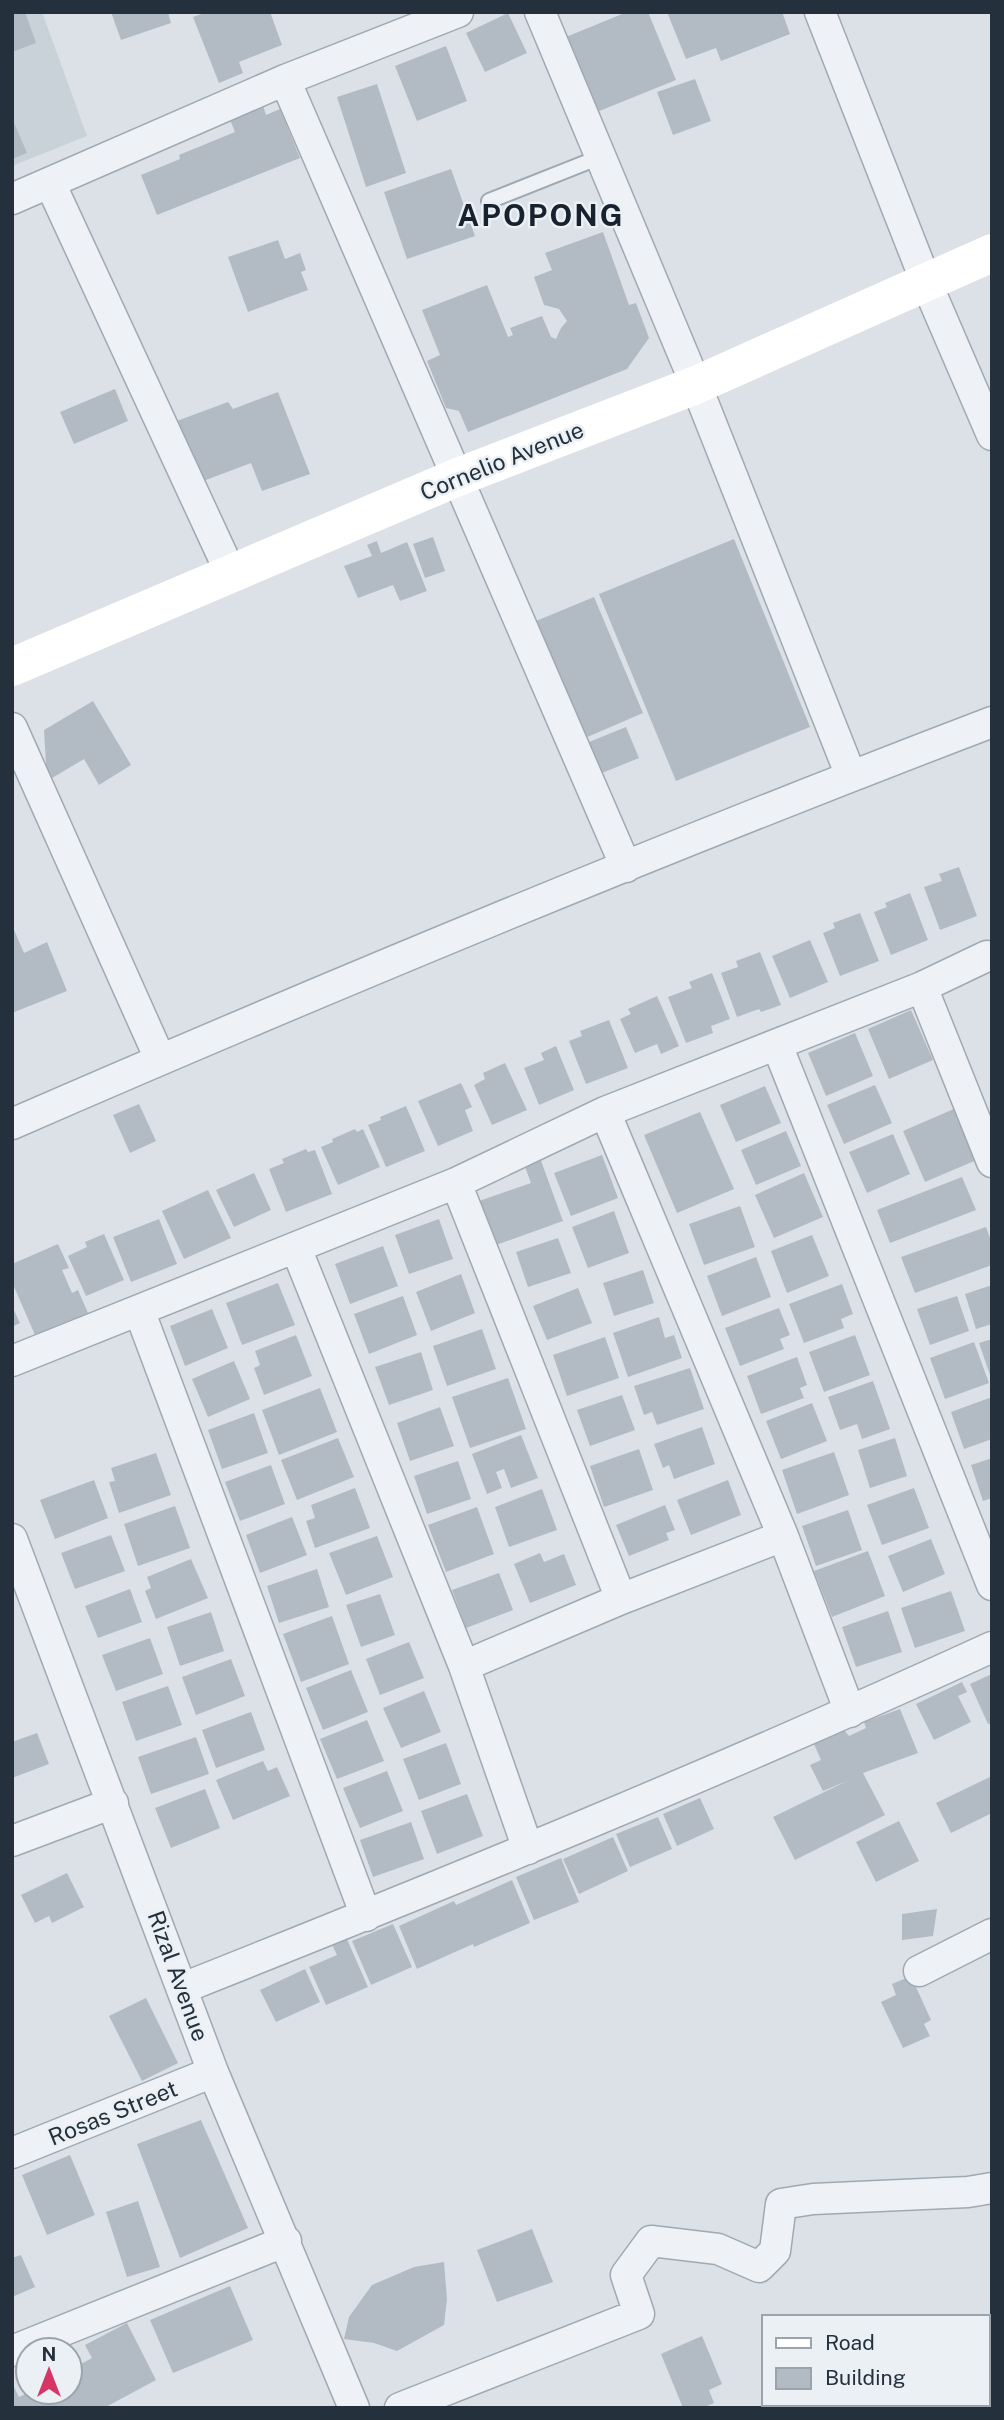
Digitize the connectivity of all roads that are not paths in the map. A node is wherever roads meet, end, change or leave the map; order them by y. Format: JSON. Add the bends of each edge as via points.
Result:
{"nodes":[{"id":1,"x":458,"y":12,"type":"edge"},
{"id":2,"x":540,"y":12,"type":"edge"},
{"id":3,"x":820,"y":12,"type":"edge"},
{"id":4,"x":285,"y":80,"type":"junction"},
{"id":5,"x":600,"y":157,"type":"junction"},
{"id":6,"x":50,"y":183,"type":"junction"},
{"id":7,"x":12,"y":198,"type":"edge"},
{"id":8,"x":489,"y":201,"type":"dead end"},
{"id":9,"x":992,"y":253,"type":"edge"},
{"id":10,"x":926,"y":282,"type":"junction"},
{"id":11,"x":696,"y":385,"type":"junction"},
{"id":12,"x":992,"y":435,"type":"edge"},
{"id":13,"x":458,"y":477,"type":"junction"},
{"id":14,"x":231,"y":574,"type":"junction"},
{"id":15,"x":12,"y":667,"type":"edge"},
{"id":16,"x":992,"y":722,"type":"edge"},
{"id":17,"x":12,"y":728,"type":"edge"},
{"id":18,"x":851,"y":776,"type":"junction"},
{"id":19,"x":626,"y":867,"type":"junction"},
{"id":20,"x":986,"y":956,"type":"dead end"},
{"id":21,"x":922,"y":987,"type":"junction"},
{"id":22,"x":777,"y":1045,"type":"junction"},
{"id":23,"x":160,"y":1059,"type":"junction"},
{"id":24,"x":605,"y":1112,"type":"junction"},
{"id":25,"x":12,"y":1124,"type":"edge"},
{"id":26,"x":992,"y":1162,"type":"edge"},
{"id":27,"x":456,"y":1182,"type":"junction"},
{"id":28,"x":296,"y":1248,"type":"junction"},
{"id":29,"x":139,"y":1310,"type":"junction"},
{"id":30,"x":12,"y":1361,"type":"edge"},
{"id":31,"x":783,"y":1536,"type":"junction"},
{"id":32,"x":13,"y":1544,"type":"edge"},
{"id":33,"x":992,"y":1585,"type":"edge"},
{"id":34,"x":621,"y":1598,"type":"junction"},
{"id":35,"x":992,"y":1647,"type":"edge"},
{"id":36,"x":464,"y":1666,"type":"junction"},
{"id":37,"x":850,"y":1712,"type":"junction"},
{"id":38,"x":113,"y":1803,"type":"junction"},
{"id":39,"x":12,"y":1841,"type":"edge"},
{"id":40,"x":528,"y":1849,"type":"junction"},
{"id":41,"x":366,"y":1916,"type":"junction"},
{"id":42,"x":992,"y":1934,"type":"edge"},
{"id":43,"x":919,"y":1971,"type":"dead end"},
{"id":44,"x":183,"y":1989,"type":"junction"},
{"id":45,"x":213,"y":2072,"type":"junction"},
{"id":46,"x":12,"y":2154,"type":"edge"},
{"id":47,"x":992,"y":2188,"type":"edge"},
{"id":48,"x":286,"y":2241,"type":"junction"},
{"id":49,"x":12,"y":2351,"type":"edge"},
{"id":50,"x":354,"y":2408,"type":"edge"},
{"id":51,"x":400,"y":2408,"type":"edge"}],
"edges":[{"from":1,"to":4,"type":"street"},
{"from":2,"to":5,"type":"street"},
{"from":3,"to":10,"type":"street"},
{"from":4,"to":6,"type":"street"},
{"from":4,"to":13,"type":"street"},
{"from":5,"to":8,"type":"lane"},
{"from":5,"to":11,"type":"street"},
{"from":6,"to":7,"type":"street"},
{"from":6,"to":14,"type":"street"},
{"from":9,"to":10,"type":"street","name":"Cornelio Avenue"},
{"from":10,"to":11,"type":"street","name":"Cornelio Avenue"},
{"from":10,"to":12,"type":"street"},
{"from":11,"to":13,"type":"street","name":"Cornelio Avenue"},
{"from":11,"to":18,"type":"street"},
{"from":13,"to":14,"type":"street","name":"Cornelio Avenue"},
{"from":13,"to":19,"type":"street"},
{"from":14,"to":15,"type":"street","name":"Cornelio Avenue"},
{"from":16,"to":18,"type":"street"},
{"from":17,"to":23,"type":"street"},
{"from":18,"to":19,"type":"street"},
{"from":19,"to":23,"type":"street"},
{"from":20,"to":21,"type":"street"},
{"from":21,"to":22,"type":"street"},
{"from":21,"to":26,"type":"street"},
{"from":22,"to":24,"type":"street"},
{"from":22,"to":33,"type":"street"},
{"from":23,"to":25,"type":"street"},
{"from":24,"to":27,"type":"street"},
{"from":24,"to":31,"type":"street"},
{"from":27,"to":28,"type":"street"},
{"from":27,"to":34,"type":"street"},
{"from":28,"to":29,"type":"street"},
{"from":28,"to":36,"type":"street"},
{"from":29,"to":30,"type":"street"},
{"from":29,"to":41,"type":"street"},
{"from":31,"to":34,"type":"street"},
{"from":31,"to":37,"type":"street"},
{"from":32,"to":38,"type":"street","name":"Rizal Avenue"},
{"from":34,"to":36,"type":"street"},
{"from":35,"to":37,"type":"street"},
{"from":36,"to":40,"type":"street"},
{"from":37,"to":40,"type":"street"},
{"from":38,"to":39,"type":"street"},
{"from":38,"to":44,"type":"street","name":"Rizal Avenue"},
{"from":40,"to":41,"type":"street"},
{"from":41,"to":44,"type":"street"},
{"from":42,"to":43,"type":"street"},
{"from":44,"to":45,"type":"street","name":"Rizal Avenue"},
{"from":45,"to":46,"type":"street","name":"Rosas Street"},
{"from":45,"to":48,"type":"street","name":"Rizal Avenue"},
{"from":47,"to":51,"type":"street","via":[[781,2204],[775,2251],[759,2267],[718,2249],[651,2241],[626,2275],[639,2314]]},
{"from":48,"to":49,"type":"street"},
{"from":48,"to":50,"type":"street","name":"Rizal Avenue"}]}
